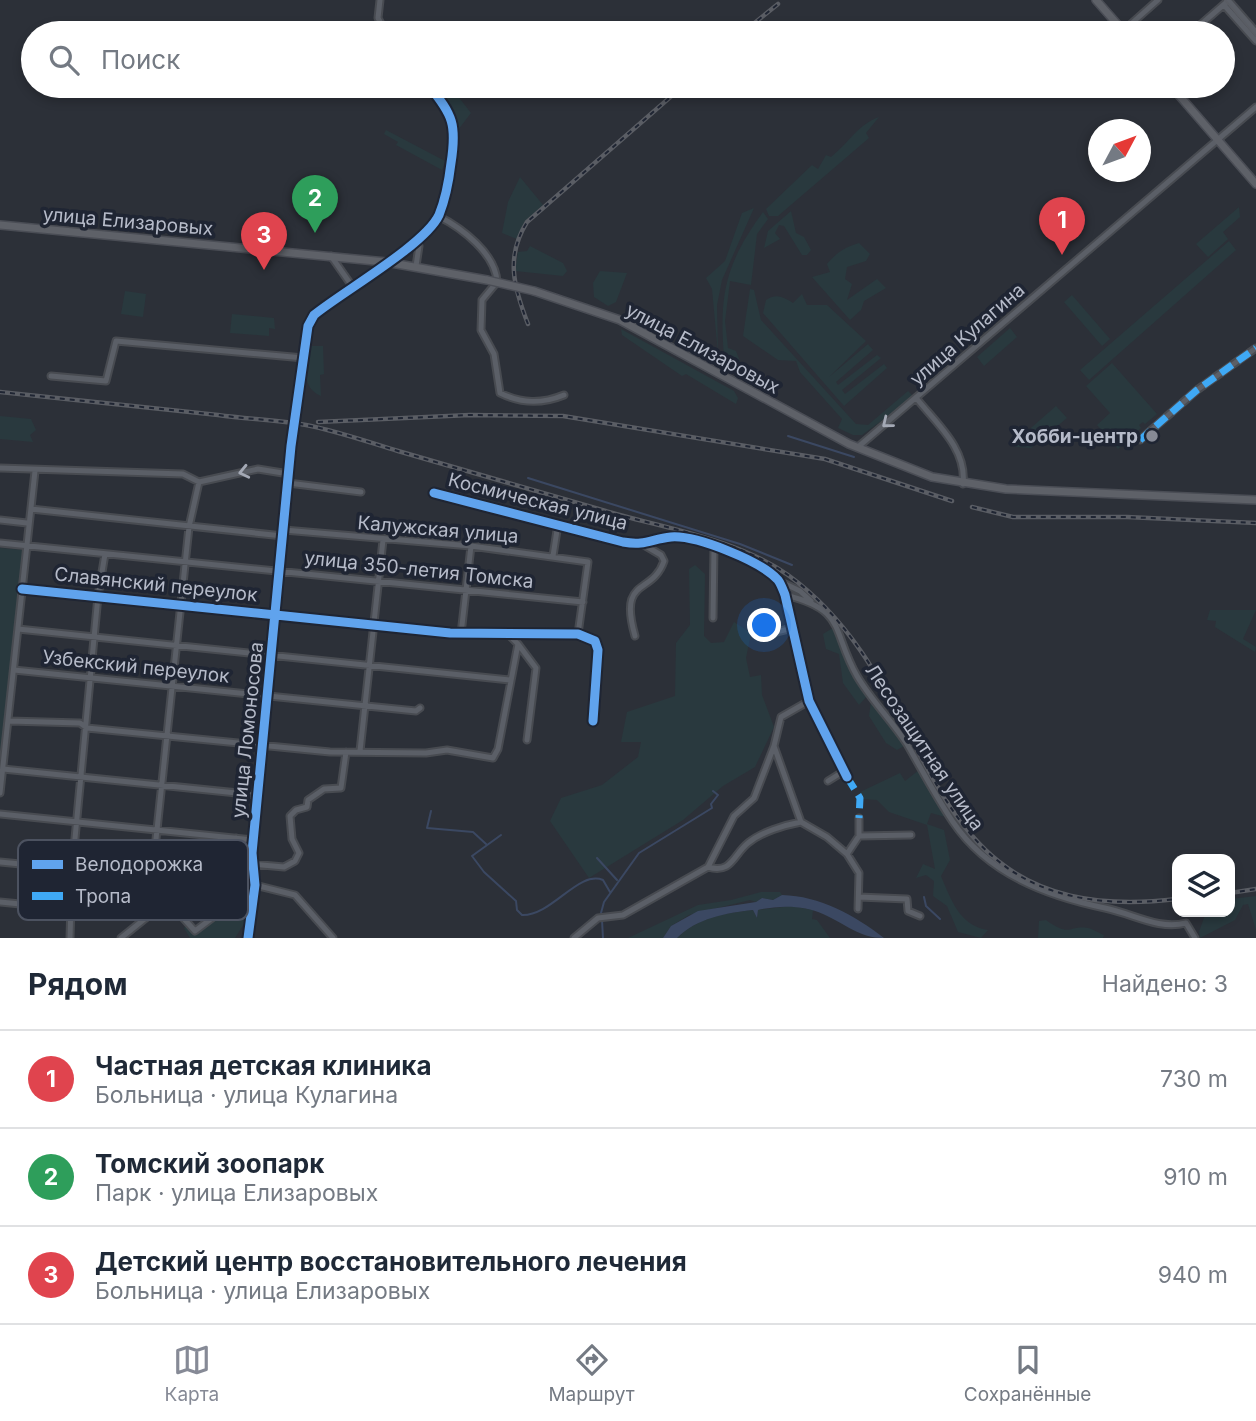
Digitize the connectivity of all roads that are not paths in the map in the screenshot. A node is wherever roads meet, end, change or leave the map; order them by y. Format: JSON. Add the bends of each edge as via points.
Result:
{"nodes":[{"id":1,"x":380,"y":0,"type":"edge"},
{"id":2,"x":1096,"y":0,"type":"edge"},
{"id":3,"x":1158,"y":0,"type":"edge"},
{"id":4,"x":1227,"y":1,"type":"edge"},
{"id":5,"x":380,"y":21,"type":"edge"},
{"id":6,"x":1114,"y":21,"type":"edge"},
{"id":7,"x":1136,"y":21,"type":"edge"},
{"id":8,"x":1204,"y":21,"type":"edge"},
{"id":9,"x":1256,"y":32,"type":"edge"},
{"id":10,"x":1256,"y":41,"type":"edge"},
{"id":11,"x":438,"y":98,"type":"edge"},
{"id":12,"x":1181,"y":98,"type":"edge"},
{"id":13,"x":1256,"y":107,"type":"edge"},
{"id":14,"x":1217,"y":139,"type":"junction"},
{"id":15,"x":1256,"y":184,"type":"edge"},
{"id":16,"x":438,"y":216,"type":"junction"},
{"id":17,"x":0,"y":225,"type":"edge"},
{"id":18,"x":415,"y":241,"type":"junction"},
{"id":19,"x":331,"y":256,"type":"junction"},
{"id":20,"x":386,"y":262,"type":"junction"},
{"id":21,"x":416,"y":267,"type":"junction"},
{"id":22,"x":352,"y":286,"type":"junction"},
{"id":23,"x":1256,"y":348,"type":"edge"},
{"id":24,"x":304,"y":358,"type":"junction"},
{"id":25,"x":51,"y":376,"type":"dead end"},
{"id":26,"x":564,"y":395,"type":"dead end"},
{"id":27,"x":917,"y":399,"type":"junction"},
{"id":28,"x":1140,"y":440,"type":"dead end"},
{"id":29,"x":858,"y":447,"type":"junction"},
{"id":30,"x":0,"y":468,"type":"edge"},
{"id":31,"x":35,"y":471,"type":"junction"},
{"id":32,"x":289,"y":474,"type":"junction"},
{"id":33,"x":199,"y":482,"type":"junction"},
{"id":34,"x":288,"y":483,"type":"junction"},
{"id":35,"x":964,"y":484,"type":"junction"},
{"id":36,"x":361,"y":492,"type":"dead end"},
{"id":37,"x":434,"y":493,"type":"dead end"},
{"id":38,"x":1256,"y":500,"type":"edge"},
{"id":39,"x":31,"y":509,"type":"junction"},
{"id":40,"x":0,"y":520,"type":"edge"},
{"id":41,"x":27,"y":523,"type":"junction"},
{"id":42,"x":558,"y":524,"type":"junction"},
{"id":43,"x":189,"y":527,"type":"junction"},
{"id":44,"x":284,"y":533,"type":"junction"},
{"id":45,"x":383,"y":540,"type":"junction"},
{"id":46,"x":0,"y":543,"type":"edge"},
{"id":47,"x":643,"y":545,"type":"junction"},
{"id":48,"x":26,"y":546,"type":"junction"},
{"id":49,"x":471,"y":546,"type":"junction"},
{"id":50,"x":714,"y":547,"type":"junction"},
{"id":51,"x":105,"y":554,"type":"junction"},
{"id":52,"x":554,"y":556,"type":"junction"},
{"id":53,"x":185,"y":563,"type":"junction"},
{"id":54,"x":281,"y":570,"type":"junction"},
{"id":55,"x":779,"y":581,"type":"junction"},
{"id":56,"x":377,"y":583,"type":"junction"},
{"id":57,"x":22,"y":589,"type":"junction"},
{"id":58,"x":465,"y":591,"type":"junction"},
{"id":59,"x":785,"y":595,"type":"junction"},
{"id":60,"x":98,"y":596,"type":"junction"},
{"id":61,"x":583,"y":602,"type":"junction"},
{"id":62,"x":181,"y":604,"type":"junction"},
{"id":63,"x":813,"y":604,"type":"junction"},
{"id":64,"x":276,"y":613,"type":"junction"},
{"id":65,"x":713,"y":618,"type":"dead end"},
{"id":66,"x":373,"y":624,"type":"junction"},
{"id":67,"x":793,"y":628,"type":"junction"},
{"id":68,"x":18,"y":629,"type":"junction"},
{"id":69,"x":776,"y":632,"type":"dead end"},
{"id":70,"x":461,"y":634,"type":"junction"},
{"id":71,"x":578,"y":634,"type":"junction"},
{"id":72,"x":509,"y":635,"type":"junction"},
{"id":73,"x":635,"y":636,"type":"dead end"},
{"id":74,"x":96,"y":637,"type":"junction"},
{"id":75,"x":518,"y":644,"type":"junction"},
{"id":76,"x":177,"y":645,"type":"junction"},
{"id":77,"x":272,"y":656,"type":"junction"},
{"id":78,"x":369,"y":666,"type":"junction"},
{"id":79,"x":14,"y":670,"type":"junction"},
{"id":80,"x":93,"y":677,"type":"junction"},
{"id":81,"x":510,"y":680,"type":"junction"},
{"id":82,"x":172,"y":686,"type":"junction"},
{"id":83,"x":268,"y":696,"type":"junction"},
{"id":84,"x":809,"y":701,"type":"junction"},
{"id":85,"x":365,"y":705,"type":"junction"},
{"id":86,"x":420,"y":708,"type":"dead end"},
{"id":87,"x":9,"y":721,"type":"junction"},
{"id":88,"x":593,"y":721,"type":"dead end"},
{"id":89,"x":87,"y":728,"type":"junction"},
{"id":90,"x":168,"y":736,"type":"junction"},
{"id":91,"x":527,"y":740,"type":"dead end"},
{"id":92,"x":264,"y":744,"type":"junction"},
{"id":93,"x":774,"y":746,"type":"junction"},
{"id":94,"x":346,"y":751,"type":"junction"},
{"id":95,"x":360,"y":751,"type":"junction"},
{"id":96,"x":3,"y":769,"type":"junction"},
{"id":97,"x":81,"y":776,"type":"junction"},
{"id":98,"x":828,"y":781,"type":"dead end"},
{"id":99,"x":163,"y":786,"type":"junction"},
{"id":100,"x":0,"y":793,"type":"edge"},
{"id":101,"x":257,"y":795,"type":"junction"},
{"id":102,"x":0,"y":814,"type":"edge"},
{"id":103,"x":859,"y":818,"type":"dead end"},
{"id":104,"x":77,"y":821,"type":"junction"},
{"id":105,"x":801,"y":822,"type":"junction"},
{"id":106,"x":158,"y":830,"type":"junction"},
{"id":107,"x":911,"y":835,"type":"dead end"},
{"id":108,"x":859,"y":836,"type":"junction"},
{"id":109,"x":236,"y":838,"type":"joint"},
{"id":110,"x":75,"y":840,"type":"edge"},
{"id":111,"x":157,"y":840,"type":"edge"},
{"id":112,"x":253,"y":840,"type":"junction"},
{"id":113,"x":847,"y":854,"type":"junction"},
{"id":114,"x":0,"y":862,"type":"edge"},
{"id":115,"x":18,"y":864,"type":"edge"},
{"id":116,"x":252,"y":864,"type":"junction"},
{"id":117,"x":708,"y":867,"type":"junction"},
{"id":118,"x":255,"y":885,"type":"junction"},
{"id":119,"x":859,"y":897,"type":"junction"},
{"id":120,"x":254,"y":899,"type":"junction"},
{"id":121,"x":248,"y":901,"type":"edge"},
{"id":122,"x":0,"y":902,"type":"edge"},
{"id":123,"x":18,"y":904,"type":"edge"},
{"id":124,"x":858,"y":909,"type":"dead end"},
{"id":125,"x":920,"y":916,"type":"dead end"},
{"id":126,"x":70,"y":920,"type":"edge"},
{"id":127,"x":143,"y":920,"type":"edge"},
{"id":128,"x":184,"y":920,"type":"edge"},
{"id":129,"x":210,"y":920,"type":"edge"},
{"id":130,"x":71,"y":938,"type":"edge"},
{"id":131,"x":121,"y":938,"type":"edge"},
{"id":132,"x":247,"y":938,"type":"edge"},
{"id":133,"x":333,"y":938,"type":"edge"},
{"id":134,"x":574,"y":938,"type":"edge"},
{"id":135,"x":1195,"y":938,"type":"edge"}],
"edges":[{"from":1,"to":5,"type":"street"},
{"from":2,"to":6,"type":"main road"},
{"from":3,"to":7,"type":"street"},
{"from":4,"to":8,"type":"street"},
{"from":4,"to":9,"type":"street"},
{"from":4,"to":10,"type":"street"},
{"from":11,"to":16,"type":"street","via":[[454,127],[450,175]]},
{"from":12,"to":14,"type":"main road"},
{"from":13,"to":14,"type":"street","name":"улица Кулагина"},
{"from":14,"to":15,"type":"main road"},
{"from":14,"to":27,"type":"street","name":"улица Кулагина"},
{"from":16,"to":18,"type":"street","name":"улица Ломоносова"},
{"from":16,"to":26,"type":"street","via":[[462,230],[497,273],[497,282],[482,300],[481,330],[494,354],[500,393],[526,402]]},
{"from":17,"to":19,"type":"main road","name":"улица Елизаровых"},
{"from":18,"to":20,"type":"street","name":"улица Ломоносова"},
{"from":18,"to":21,"type":"street","via":[[419,246]]},
{"from":19,"to":20,"type":"main road","name":"улица Елизаровых"},
{"from":19,"to":22,"type":"street"},
{"from":20,"to":21,"type":"main road","name":"улица Елизаровых"},
{"from":20,"to":22,"type":"street","name":"улица Ломоносова"},
{"from":21,"to":29,"type":"main road","name":"улица Елизаровых","bridge":true,"via":[[534,291],[644,331]]},
{"from":22,"to":24,"type":"street","name":"улица Ломоносова","via":[[310,320]]},
{"from":23,"to":28,"type":"street","via":[[1197,390]]},
{"from":24,"to":25,"type":"street","via":[[116,341],[106,382]]},
{"from":24,"to":32,"type":"street","name":"улица Ломоносова"},
{"from":27,"to":29,"type":"street","name":"улица Кулагина","one_way":true},
{"from":27,"to":35,"type":"street","via":[[956,447],[963,462]]},
{"from":29,"to":35,"type":"main road","name":"улица Елизаровых","via":[[899,466]]},
{"from":30,"to":31,"type":"street"},
{"from":31,"to":33,"type":"street","via":[[183,474]]},
{"from":31,"to":39,"type":"street"},
{"from":32,"to":33,"type":"street","one_way":true,"via":[[258,469]]},
{"from":32,"to":34,"type":"street","name":"улица Ломоносова"},
{"from":33,"to":43,"type":"street"},
{"from":34,"to":36,"type":"street"},
{"from":34,"to":44,"type":"street","name":"улица Ломоносова"},
{"from":35,"to":38,"type":"main road","name":"улица Елизаровых"},
{"from":37,"to":42,"type":"street","name":"Космическая улица"},
{"from":39,"to":41,"type":"street"},
{"from":39,"to":43,"type":"street","name":"Калужская улица"},
{"from":40,"to":41,"type":"street"},
{"from":41,"to":48,"type":"street"},
{"from":42,"to":47,"type":"street","name":"Космическая улица"},
{"from":42,"to":52,"type":"street"},
{"from":43,"to":44,"type":"street","name":"Калужская улица"},
{"from":43,"to":53,"type":"street"},
{"from":44,"to":45,"type":"street","name":"Калужская улица"},
{"from":44,"to":54,"type":"street","name":"улица Ломоносова"},
{"from":45,"to":49,"type":"street","name":"Калужская улица"},
{"from":45,"to":56,"type":"street"},
{"from":46,"to":48,"type":"street","name":"улица 350-летия Томска"},
{"from":47,"to":50,"type":"street","name":"Космическая улица","via":[[678,537]]},
{"from":47,"to":73,"type":"street","via":[[664,561],[635,590],[629,616]]},
{"from":48,"to":51,"type":"street","name":"улица 350-летия Томска"},
{"from":48,"to":57,"type":"street"},
{"from":49,"to":52,"type":"street","name":"Калужская улица"},
{"from":49,"to":58,"type":"street"},
{"from":50,"to":55,"type":"street","name":"Космическая улица","via":[[747,559]]},
{"from":50,"to":65,"type":"street"},
{"from":51,"to":53,"type":"street","name":"улица 350-летия Томска"},
{"from":51,"to":60,"type":"street"},
{"from":52,"to":61,"type":"street","name":"Калужская улица","via":[[588,562]]},
{"from":53,"to":54,"type":"street","name":"улица 350-летия Томска"},
{"from":53,"to":62,"type":"street"},
{"from":54,"to":56,"type":"street","name":"улица 350-летия Томска"},
{"from":54,"to":64,"type":"street","name":"улица Ломоносова"},
{"from":55,"to":59,"type":"street"},
{"from":55,"to":63,"type":"street","name":"Космическая улица"},
{"from":56,"to":58,"type":"street","name":"улица 350-летия Томска"},
{"from":56,"to":66,"type":"street"},
{"from":57,"to":60,"type":"street","name":"Славянский переулок"},
{"from":57,"to":68,"type":"street"},
{"from":58,"to":61,"type":"street","name":"улица 350-летия Томска"},
{"from":58,"to":70,"type":"street"},
{"from":59,"to":63,"type":"street","name":"Лесозащитная улица"},
{"from":59,"to":67,"type":"street"},
{"from":60,"to":62,"type":"street","name":"Славянский переулок"},
{"from":60,"to":74,"type":"street"},
{"from":61,"to":71,"type":"street"},
{"from":62,"to":64,"type":"street","name":"Славянский переулок"},
{"from":62,"to":76,"type":"street"},
{"from":63,"to":135,"type":"street","name":"Лесозащитная улица","via":[[837,624],[858,678],[896,729],[953,823],[981,853],[1023,883],[1078,904],[1143,917],[1161,927],[1186,923]]},
{"from":64,"to":66,"type":"street","name":"Славянский переулок"},
{"from":64,"to":77,"type":"street","name":"улица Ломоносова"},
{"from":66,"to":70,"type":"street","name":"Славянский переулок"},
{"from":66,"to":78,"type":"street"},
{"from":67,"to":69,"type":"street"},
{"from":67,"to":84,"type":"street"},
{"from":68,"to":74,"type":"street"},
{"from":68,"to":79,"type":"street"},
{"from":70,"to":72,"type":"street","name":"Славянский переулок"},
{"from":71,"to":72,"type":"street","name":"Славянский переулок"},
{"from":71,"to":88,"type":"street","via":[[595,641],[598,650]]},
{"from":72,"to":75,"type":"street"},
{"from":74,"to":76,"type":"street"},
{"from":74,"to":80,"type":"street"},
{"from":75,"to":81,"type":"street"},
{"from":75,"to":91,"type":"street","via":[[536,668]]},
{"from":76,"to":77,"type":"street"},
{"from":76,"to":82,"type":"street"},
{"from":77,"to":78,"type":"street"},
{"from":77,"to":83,"type":"street","name":"улица Ломоносова"},
{"from":78,"to":81,"type":"street"},
{"from":78,"to":85,"type":"street"},
{"from":79,"to":80,"type":"street","name":"Узбекский переулок"},
{"from":79,"to":87,"type":"street"},
{"from":80,"to":82,"type":"street","name":"Узбекский переулок"},
{"from":80,"to":89,"type":"street"},
{"from":81,"to":95,"type":"street","via":[[493,758],[447,750]]},
{"from":82,"to":83,"type":"street","name":"Узбекский переулок"},
{"from":82,"to":90,"type":"street"},
{"from":83,"to":85,"type":"street","name":"Узбекский переулок"},
{"from":83,"to":92,"type":"street","name":"улица Ломоносова"},
{"from":84,"to":93,"type":"street","via":[[781,717]]},
{"from":84,"to":98,"type":"street","via":[[846,774]]},
{"from":85,"to":86,"type":"street","name":"Узбекский переулок"},
{"from":85,"to":95,"type":"street"},
{"from":87,"to":89,"type":"street","via":[[80,723]]},
{"from":87,"to":96,"type":"street"},
{"from":89,"to":90,"type":"street"},
{"from":89,"to":97,"type":"street"},
{"from":90,"to":92,"type":"street"},
{"from":90,"to":99,"type":"street"},
{"from":92,"to":94,"type":"street"},
{"from":92,"to":101,"type":"street","name":"улица Ломоносова"},
{"from":93,"to":105,"type":"street"},
{"from":93,"to":117,"type":"street","via":[[754,799],[734,816]]},
{"from":94,"to":95,"type":"street"},
{"from":94,"to":116,"type":"street","via":[[342,786],[322,790],[308,800],[307,807],[290,816],[292,839],[299,852],[295,861],[284,867]]},
{"from":96,"to":97,"type":"street"},
{"from":96,"to":100,"type":"street"},
{"from":97,"to":99,"type":"street"},
{"from":97,"to":104,"type":"street"},
{"from":99,"to":101,"type":"street"},
{"from":99,"to":106,"type":"street"},
{"from":101,"to":112,"type":"street","name":"улица Ломоносова"},
{"from":102,"to":104,"type":"street"},
{"from":103,"to":108,"type":"street"},
{"from":104,"to":106,"type":"street"},
{"from":104,"to":110,"type":"street"},
{"from":105,"to":113,"type":"street"},
{"from":105,"to":117,"type":"street","via":[[747,844],[729,866]]},
{"from":106,"to":109,"type":"street"},
{"from":106,"to":111,"type":"street"},
{"from":107,"to":108,"type":"street"},
{"from":108,"to":113,"type":"street"},
{"from":109,"to":112,"type":"street"},
{"from":112,"to":116,"type":"street","name":"улица Ломоносова"},
{"from":113,"to":119,"type":"street","via":[[859,873]]},
{"from":114,"to":115,"type":"street"},
{"from":116,"to":118,"type":"street","name":"улица Ломоносова"},
{"from":117,"to":134,"type":"street","via":[[623,915],[598,918]]},
{"from":118,"to":120,"type":"street","name":"улица Ломоносова"},
{"from":118,"to":133,"type":"street","via":[[295,895]]},
{"from":119,"to":124,"type":"street"},
{"from":119,"to":125,"type":"street","via":[[907,899],[908,911]]},
{"from":120,"to":121,"type":"street"},
{"from":120,"to":132,"type":"street","name":"улица Ломоносова"},
{"from":122,"to":123,"type":"street"},
{"from":126,"to":130,"type":"street"},
{"from":127,"to":131,"type":"street"},
{"from":128,"to":129,"type":"street","via":[[195,932]]}]}
